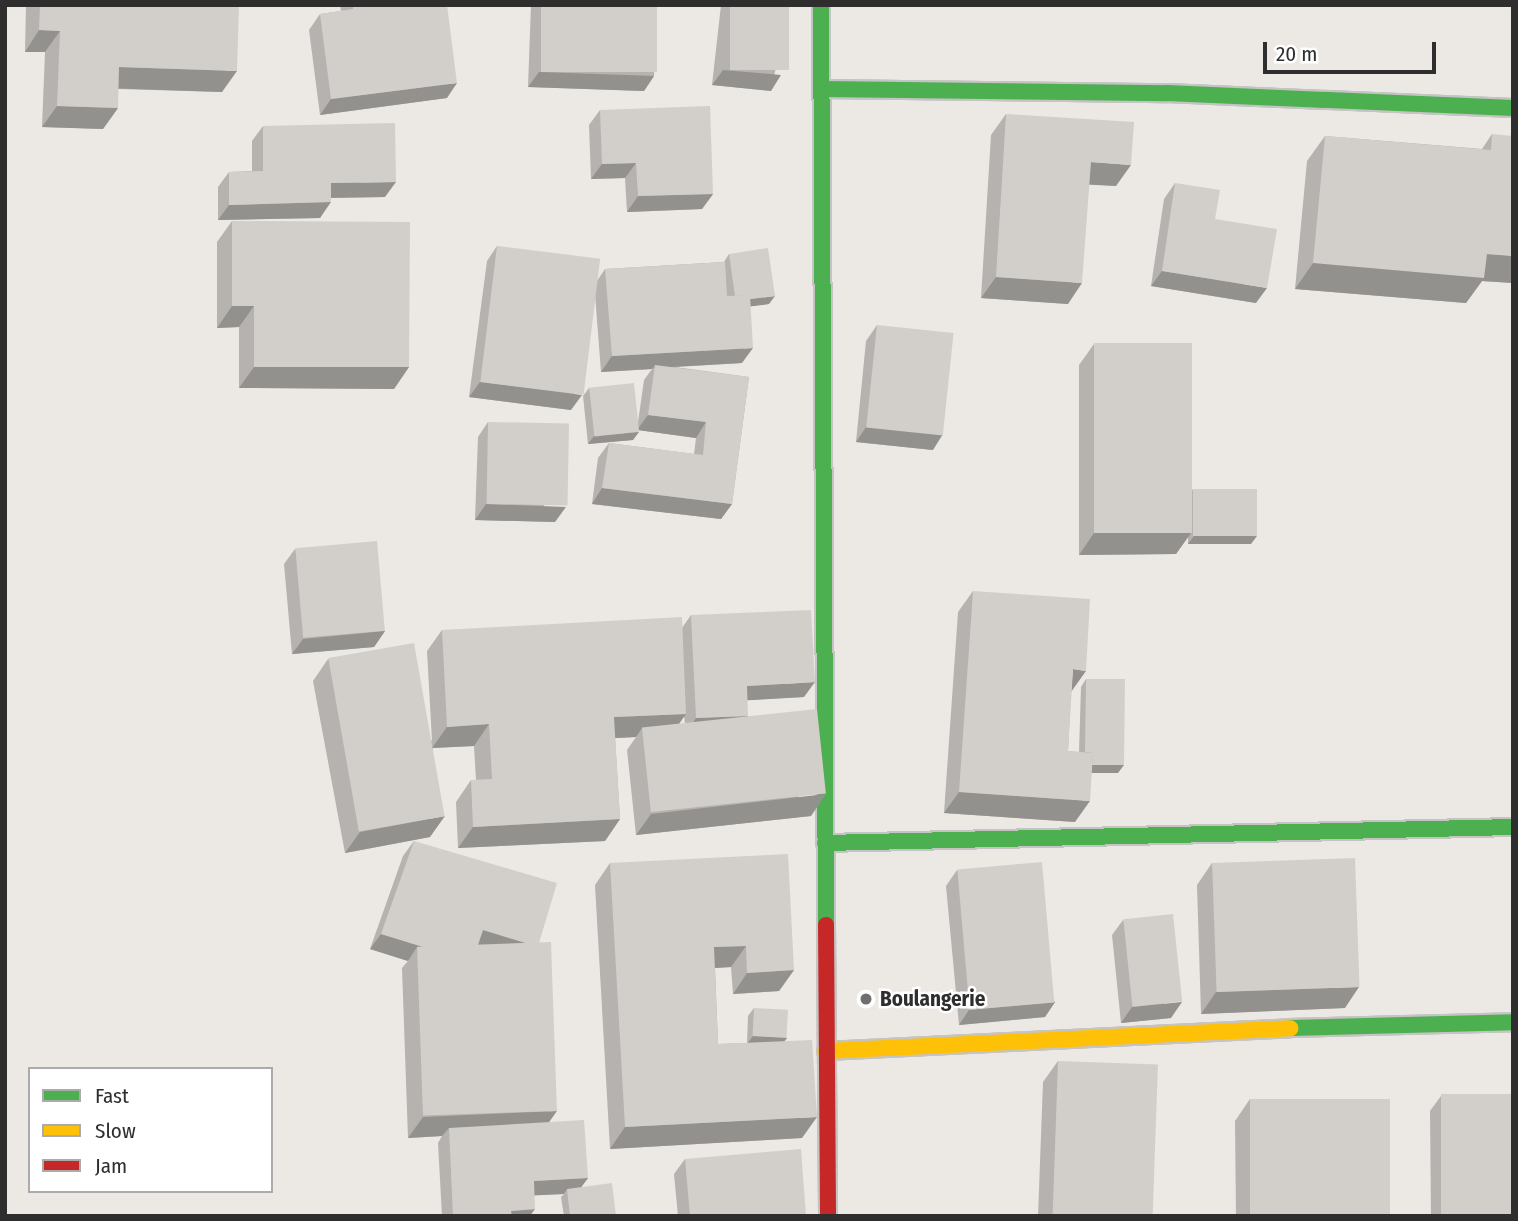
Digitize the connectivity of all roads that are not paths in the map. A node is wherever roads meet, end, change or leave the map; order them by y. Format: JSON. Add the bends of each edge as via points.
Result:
{"nodes":[{"id":1,"x":821,"y":5,"type":"edge"},
{"id":2,"x":822,"y":89,"type":"junction"},
{"id":3,"x":1513,"y":108,"type":"edge"},
{"id":4,"x":1513,"y":827,"type":"edge"},
{"id":5,"x":825,"y":843,"type":"junction"},
{"id":6,"x":1513,"y":1022,"type":"edge"},
{"id":7,"x":826,"y":1051,"type":"junction"},
{"id":8,"x":828,"y":1216,"type":"edge"}],
"edges":[{"from":1,"to":2,"type":"street"},
{"from":2,"to":3,"type":"street","via":[[1167,93]]},
{"from":2,"to":5,"type":"street"},
{"from":4,"to":5,"type":"street"},
{"from":5,"to":7,"type":"street"},
{"from":6,"to":7,"type":"street","via":[[1480,1018]]},
{"from":7,"to":8,"type":"street"}]}
